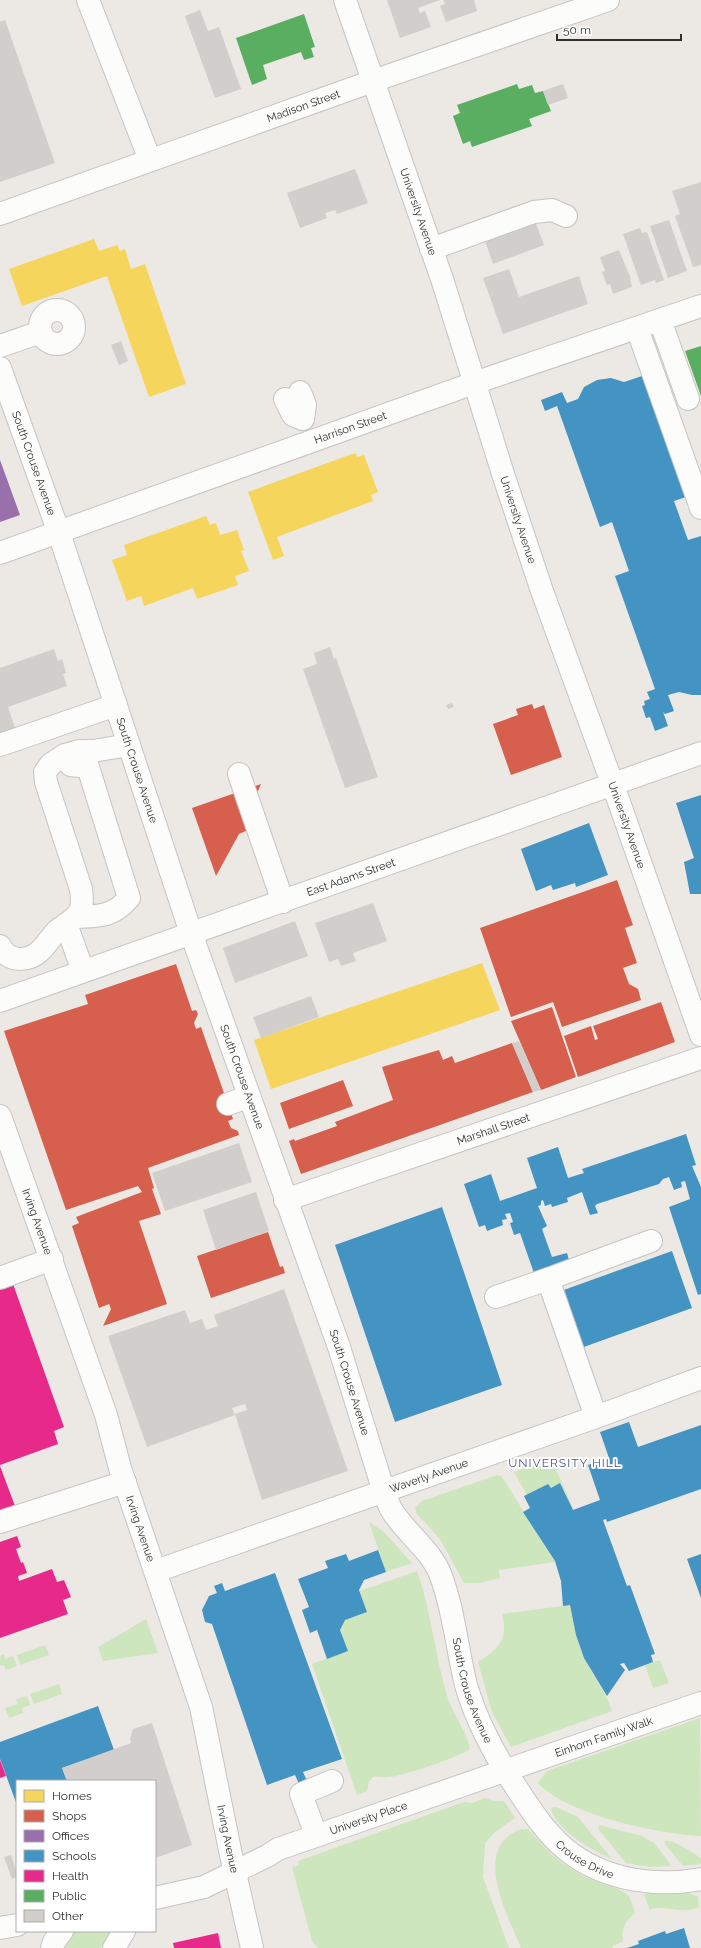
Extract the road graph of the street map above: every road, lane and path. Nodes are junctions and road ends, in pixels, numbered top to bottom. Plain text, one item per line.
1 (88, 0) edge
2 (345, 0) edge
3 (608, 0) edge
4 (373, 81) junction
5 (150, 160) junction
6 (0, 214) edge
7 (566, 216) dead end
8 (431, 249) junction
9 (701, 306) edge
10 (660, 320) junction
11 (637, 328) junction
12 (41, 332) dead end
13 (0, 346) edge
14 (0, 368) edge
15 (474, 383) junction
16 (688, 399) dead end
17 (701, 508) edge
18 (59, 533) junction
19 (0, 553) edge
20 (116, 705) junction
21 (0, 745) edge
22 (129, 745) junction
23 (701, 753) edge
24 (65, 755) junction
25 (240, 774) dead end
26 (613, 785) junction
27 (283, 902) junction
28 (71, 920) junction
29 (191, 933) junction
30 (0, 946) edge
31 (83, 971) junction
32 (0, 1001) edge
33 (701, 1036) edge
34 (701, 1058) edge
35 (0, 1116) edge
36 (9, 1169) edge
37 (285, 1200) junction
38 (651, 1241) dead end
39 (52, 1259) junction
40 (0, 1278) edge
41 (548, 1279) junction
42 (496, 1297) dead end
43 (701, 1378) edge
44 (596, 1417) junction
45 (125, 1482) junction
46 (384, 1492) junction
47 (0, 1522) edge
48 (156, 1571) junction
49 (701, 1703) edge
50 (506, 1771) junction
51 (332, 1781) dead end
52 (316, 1835) junction
53 (235, 1872) junction
54 (701, 1879) edge
55 (156, 1898) edge
56 (16, 1925) edge
57 (0, 1928) edge
58 (61, 1932) edge
59 (123, 1932) edge
60 (52, 1948) edge
61 (114, 1948) edge
62 (252, 1948) edge

1 - 5 street
2 - 4 street, University Avenue
3 - 4 street, Madison Street
4 - 5 street, Madison Street
4 - 8 street, University Avenue
5 - 6 street, Madison Street
7 - 8 street
8 - 15 street, University Avenue
9 - 10 street, Harrison Street
10 - 11 street, Harrison Street
10 - 16 street
11 - 15 street, Harrison Street
11 - 17 street
12 - 13 street
14 - 18 street, South Crouse Avenue
15 - 18 street, Harrison Street
15 - 26 street, University Avenue
18 - 19 street, Harrison Street
18 - 20 street, South Crouse Avenue
20 - 21 street
20 - 22 street, South Crouse Avenue
22 - 24 street
22 - 29 street, South Crouse Avenue
23 - 26 street, East Adams Street
24 - 28 street
24 - 28 street
25 - 27 street
26 - 27 street, East Adams Street
26 - 33 street, University Avenue
27 - 29 street, East Adams Street
28 - 30 street
28 - 31 street
29 - 31 street, East Adams Street
29 - 37 street, South Crouse Avenue
31 - 32 street, East Adams Street
34 - 37 street, Marshall Street
35 - 36 street, Irving Avenue
36 - 39 street, Irving Avenue
37 - 46 street, South Crouse Avenue
38 - 41 street
39 - 40 street
39 - 45 street, Irving Avenue
41 - 42 street
41 - 44 street
43 - 44 street, Waverly Avenue
44 - 46 street, Waverly Avenue
45 - 47 street
45 - 48 street, Irving Avenue
46 - 48 street, Waverly Avenue
46 - 50 street, South Crouse Avenue
48 - 53 street, Irving Avenue
49 - 50 street, Einhorn Family Walk
50 - 52 street, University Place
50 - 54 street, Crouse Drive
51 - 52 street
52 - 53 street, University Place
53 - 55 street, University Place
53 - 62 street, Irving Avenue
56 - 57 street
58 - 60 street
59 - 61 street

